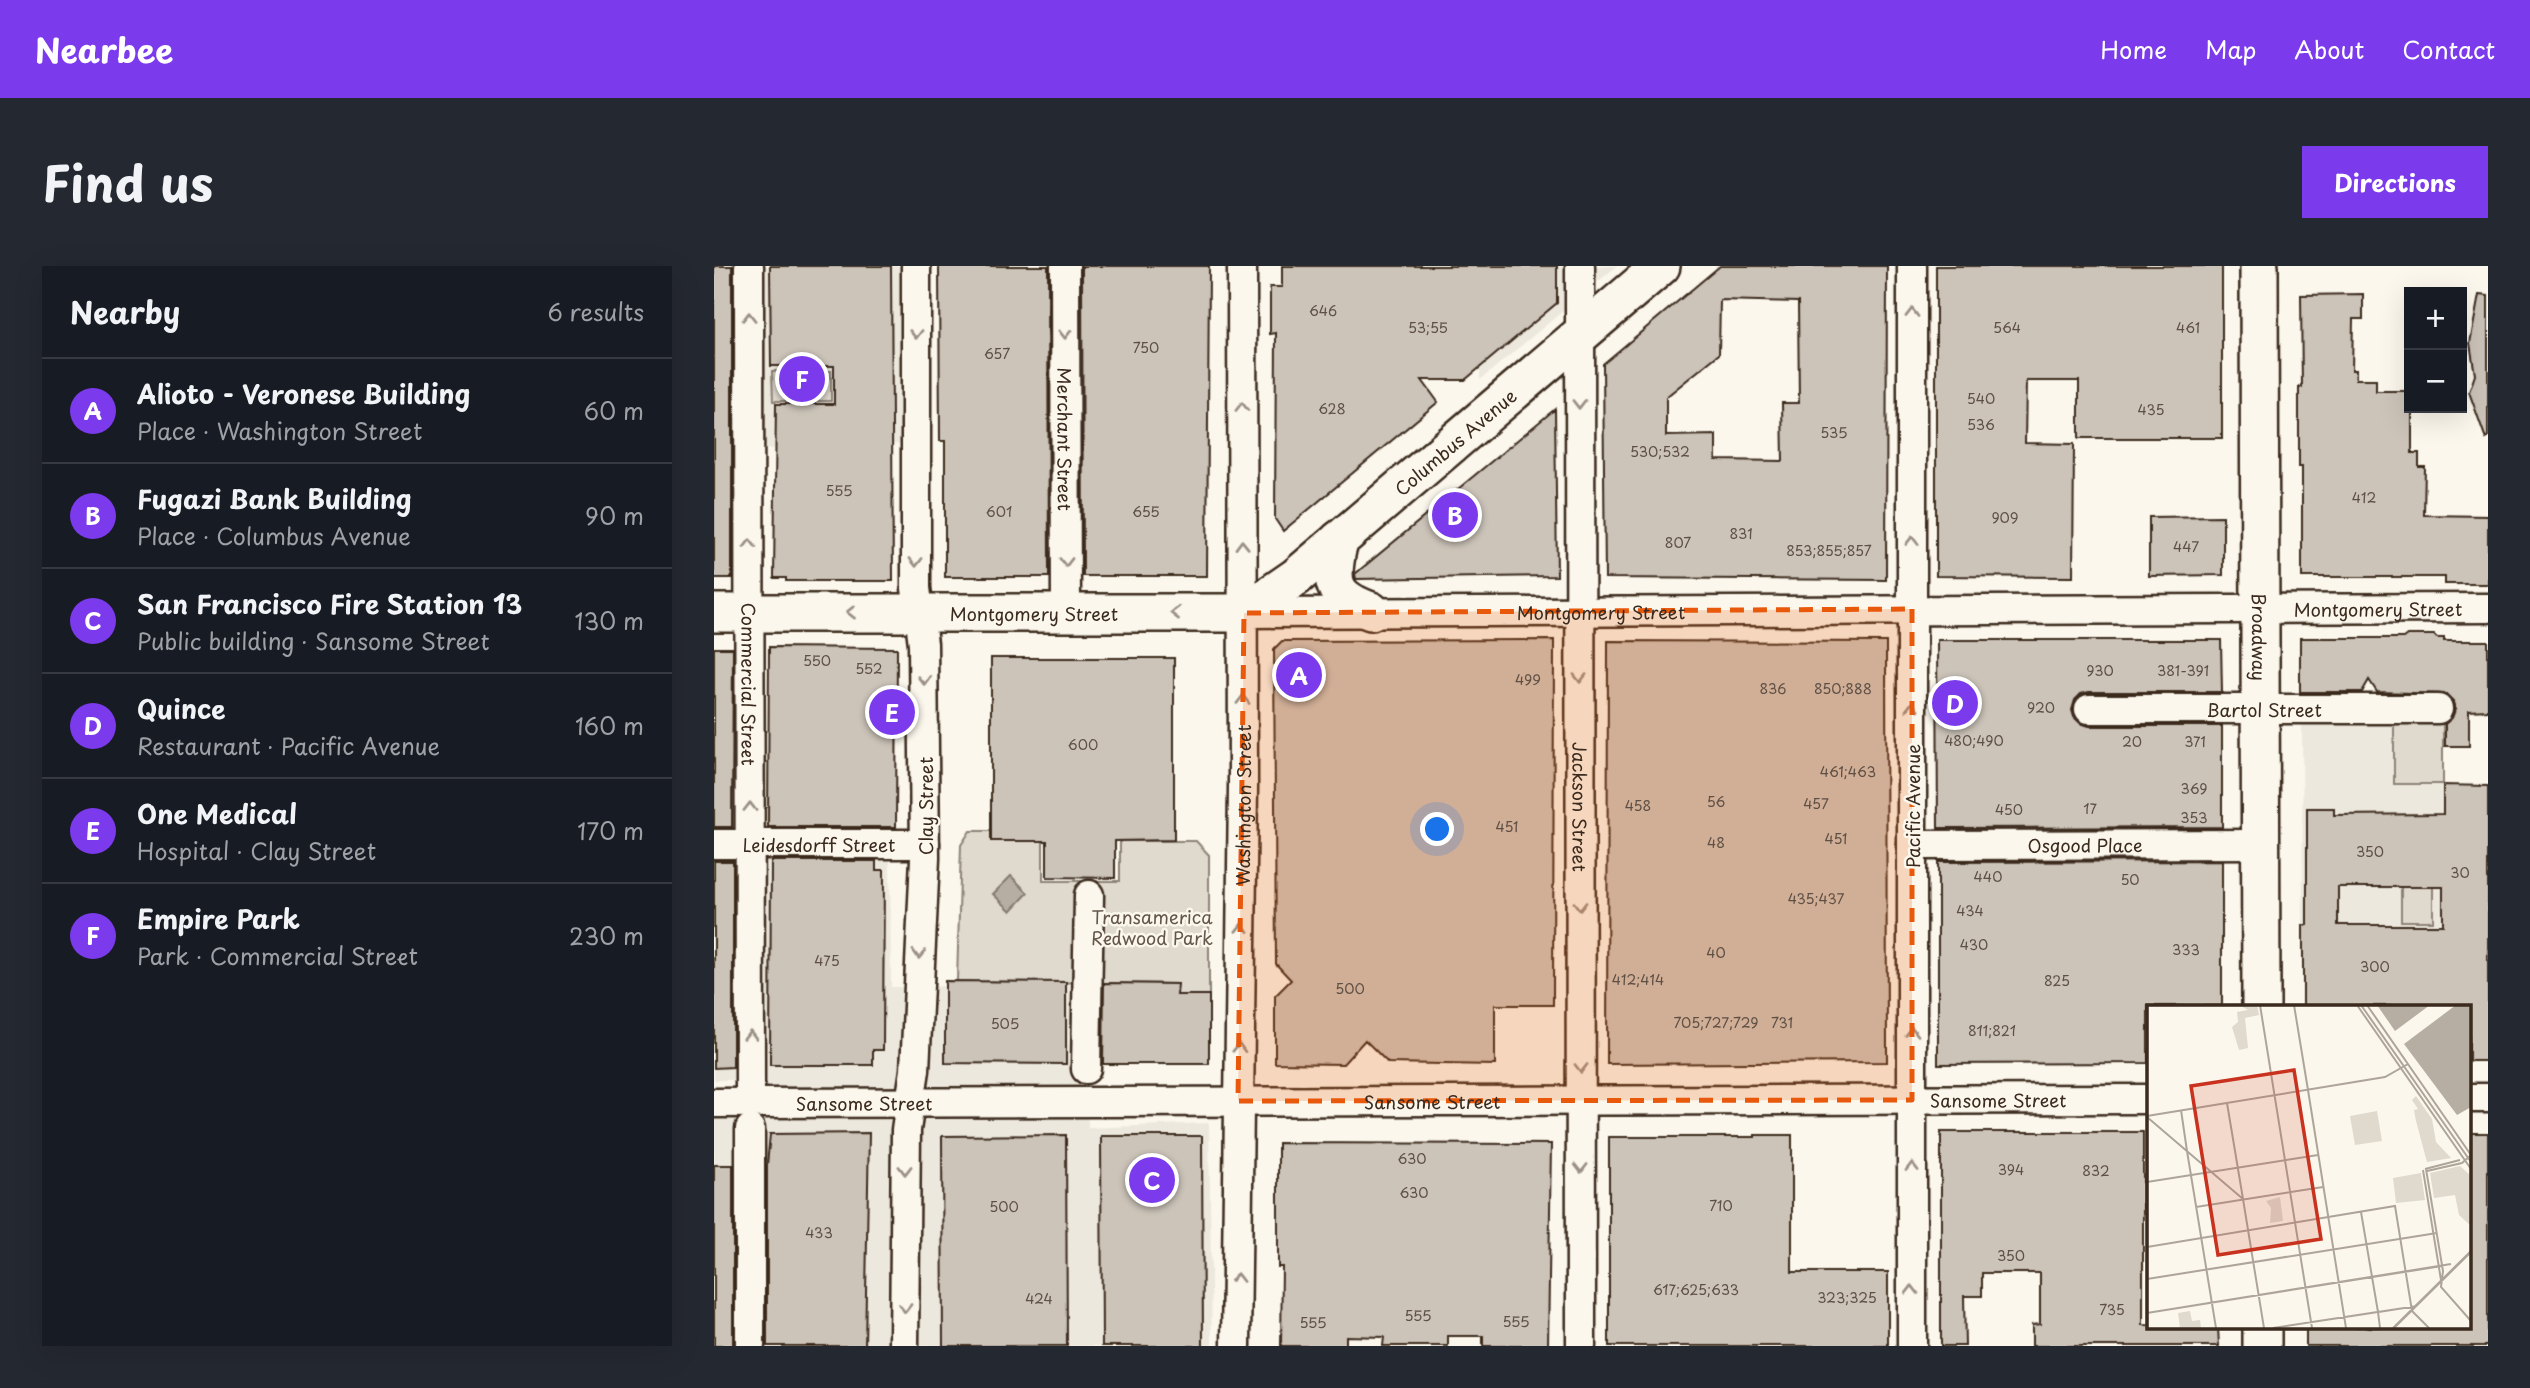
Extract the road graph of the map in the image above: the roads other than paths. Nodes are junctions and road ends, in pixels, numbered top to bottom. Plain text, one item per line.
1 (749, 266) edge
2 (916, 266) edge
3 (1065, 266) edge
4 (1242, 266) edge
5 (1580, 266) edge
6 (1661, 266) edge
7 (1912, 266) edge
8 (2259, 266) edge
9 (1579, 336) junction
10 (1339, 540) junction
11 (2488, 608) edge
12 (1912, 609) junction
13 (2260, 609) junction
14 (1580, 610) junction
15 (1371, 611) junction
16 (750, 612) junction
17 (920, 612) junction
18 (1066, 612) junction
19 (714, 613) edge
20 (1244, 613) junction
21 (2089, 709) dead end
22 (2438, 709) dead end
23 (2260, 710) junction
24 (714, 844) edge
25 (750, 844) junction
26 (925, 844) junction
27 (2260, 844) junction
28 (1912, 845) junction
29 (1089, 895) dead end
30 (2261, 1005) edge
31 (1086, 1069) dead end
32 (2470, 1098) edge
33 (2488, 1098) edge
34 (2147, 1099) edge
35 (1580, 1100) junction
36 (1912, 1100) junction
37 (1238, 1101) junction
38 (910, 1102) junction
39 (714, 1103) edge
40 (750, 1116) junction
41 (2262, 1328) edge
42 (750, 1346) edge
43 (904, 1346) edge
44 (1236, 1346) edge
45 (1581, 1346) edge
46 (1912, 1346) edge
47 (2262, 1346) edge

16 -> 1 street, Commercial Street
2 -> 17 street, Clay Street
3 -> 18 street, Merchant Street
20 -> 4 street, Washington Street
5 - 9 street, Jackson Street
6 - 9 main road, Columbus Avenue
12 -> 7 street, Pacific Avenue
8 - 13 main road, Broadway
9 - 10 main road, Columbus Avenue
9 -> 14 street, Jackson Street
10 - 15 main road
10 - 20 main road, Columbus Avenue
11 - 13 street, Montgomery Street
12 - 13 street, Montgomery Street
12 - 14 street, Montgomery Street
28 -> 12 street, Pacific Avenue
13 - 23 main road, Broadway
14 - 15 street, Montgomery Street
14 -> 35 street, Jackson Street
15 - 20 street, Montgomery Street
17 -> 16 main road, Montgomery Street
16 - 19 main road, Montgomery Street
25 -> 16 street, Commercial Street
17 - 18 main road, Montgomery Street
17 -> 26 street, Clay Street
20 -> 18 main road, Montgomery Street
37 -> 20 street, Washington Street
21 - 23 street, Bartol Street
22 - 23 street, Bartol Street
23 - 27 main road, Broadway
24 - 25 street, Leidesdorff Street
25 - 26 street, Leidesdorff Street
40 -> 25 street, Commercial Street
26 -> 38 street, Clay Street
27 - 28 street, Osgood Place
27 - 30 main road, Broadway
36 -> 28 street, Pacific Avenue
29 - 31 street
32 - 33 street
34 - 36 street, Sansome Street
35 - 36 street, Sansome Street
35 - 37 street, Sansome Street
35 -> 45 street, Jackson Street
46 -> 36 street, Pacific Avenue
37 - 38 street, Sansome Street
44 -> 37 street, Washington Street
38 - 40 street, Sansome Street
38 -> 43 street, Clay Street
39 - 40 street, Sansome Street
40 - 42 street, Commercial Street
41 - 47 main road

